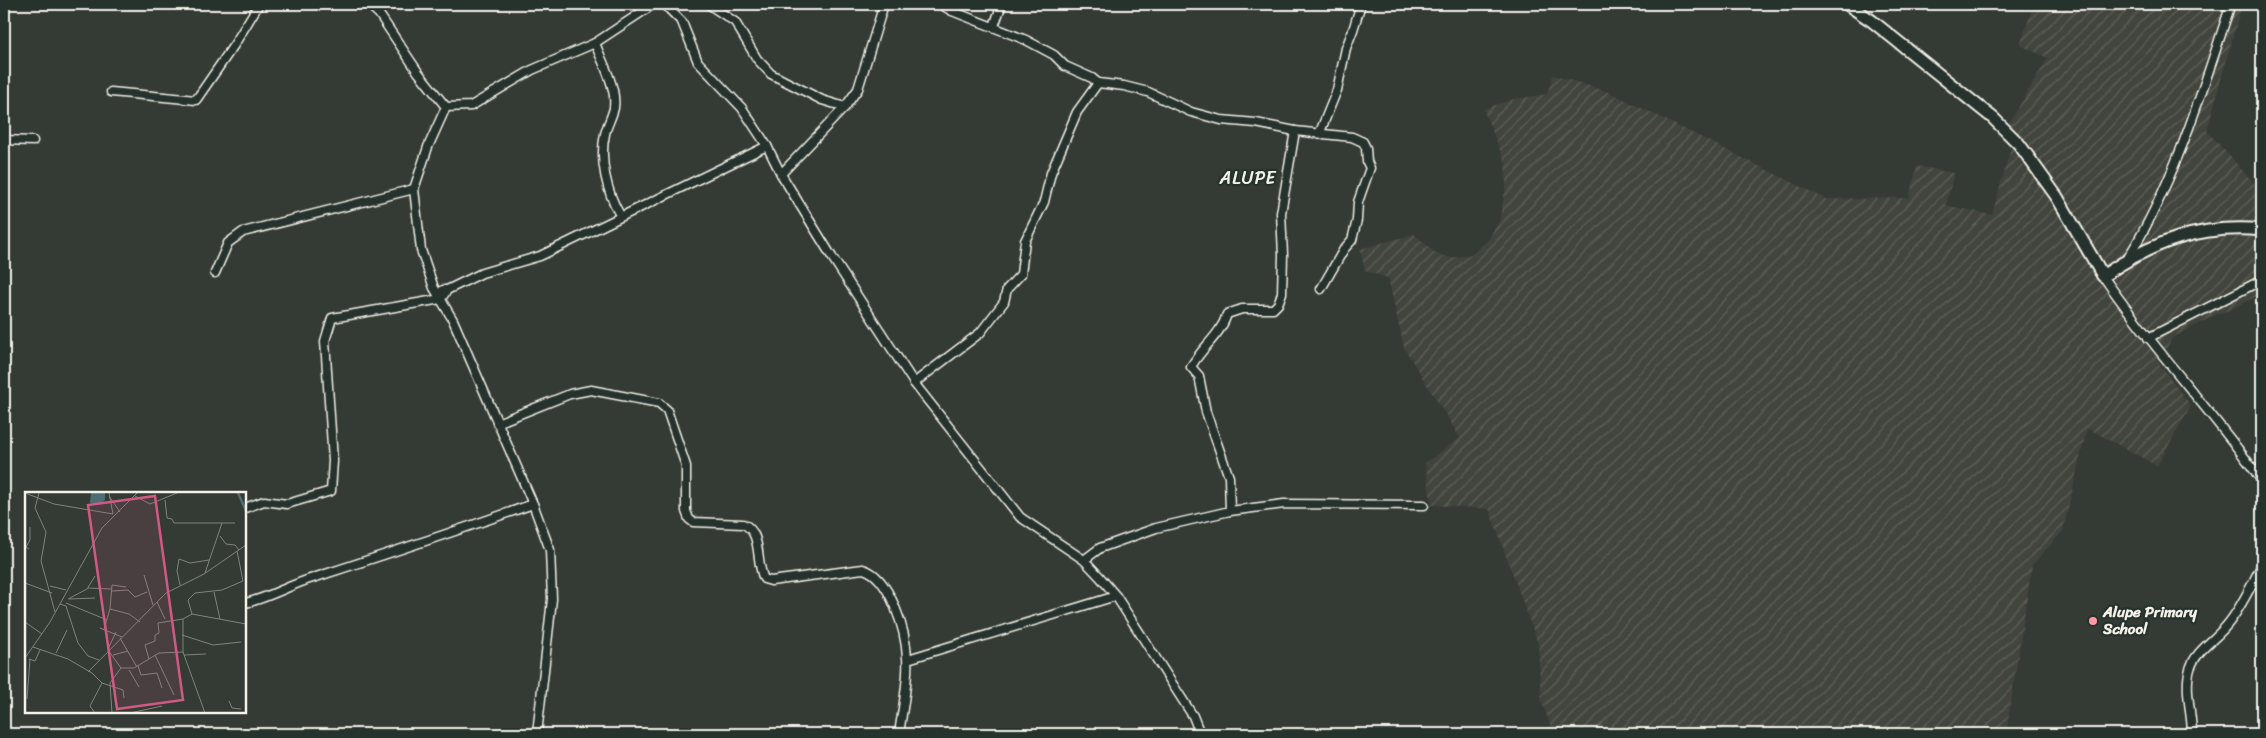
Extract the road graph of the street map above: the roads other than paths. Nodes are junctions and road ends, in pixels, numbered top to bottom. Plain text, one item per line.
1 (259, 4) edge
2 (368, 4) edge
3 (654, 4) edge
4 (664, 4) edge
5 (708, 4) edge
6 (884, 4) edge
7 (940, 4) edge
8 (1002, 4) edge
9 (1360, 4) edge
10 (1846, 4) edge
11 (2231, 4) edge
12 (994, 26) junction
13 (594, 42) junction
14 (1098, 83) junction
15 (111, 92) dead end
16 (446, 107) junction
17 (845, 107) junction
18 (1295, 131) junction
19 (1320, 132) junction
20 (4, 140) edge
21 (33, 141) dead end
22 (767, 146) junction
23 (781, 174) junction
24 (414, 190) junction
25 (620, 216) junction
26 (2262, 230) edge
27 (2128, 258) junction
28 (215, 273) dead end
29 (2103, 276) junction
30 (2262, 280) edge
31 (434, 288) junction
32 (447, 290) junction
33 (1321, 290) dead end
34 (441, 299) junction
35 (2148, 338) junction
36 (914, 383) junction
37 (497, 423) junction
38 (2262, 482) edge
39 (534, 504) junction
40 (1424, 505) dead end
41 (246, 508) edge
42 (1230, 511) junction
43 (1084, 560) junction
44 (2262, 565) edge
45 (1116, 596) junction
46 (246, 603) edge
47 (908, 659) junction
48 (537, 734) edge
49 (899, 734) edge
50 (1200, 734) edge
51 (2192, 734) edge

1 - 15 street
2 - 16 street
3 - 13 street
4 - 22 street
5 - 17 street
6 - 17 street
7 - 12 street
8 - 12 street
9 - 19 street
10 - 29 street
11 - 27 street
12 - 14 street
13 - 16 street
13 - 25 street
14 - 18 street
14 - 36 street
16 - 24 street
17 - 23 street
18 - 19 street
18 - 42 street
19 - 33 street
20 - 21 street
22 - 23 street
22 - 25 street
23 - 36 street
24 - 28 street
24 - 31 street
25 - 32 street
26 - 27 street
27 - 29 street
29 - 35 street
30 - 35 street
31 - 32 street
31 - 34 street
32 - 34 street
34 - 37 street
34 - 41 street
35 - 38 street
36 - 43 street
37 - 39 street
37 - 47 street
39 - 46 street
39 - 48 street
40 - 42 street
42 - 43 street
43 - 45 street
44 - 51 street
45 - 47 street
45 - 50 street
47 - 49 street

